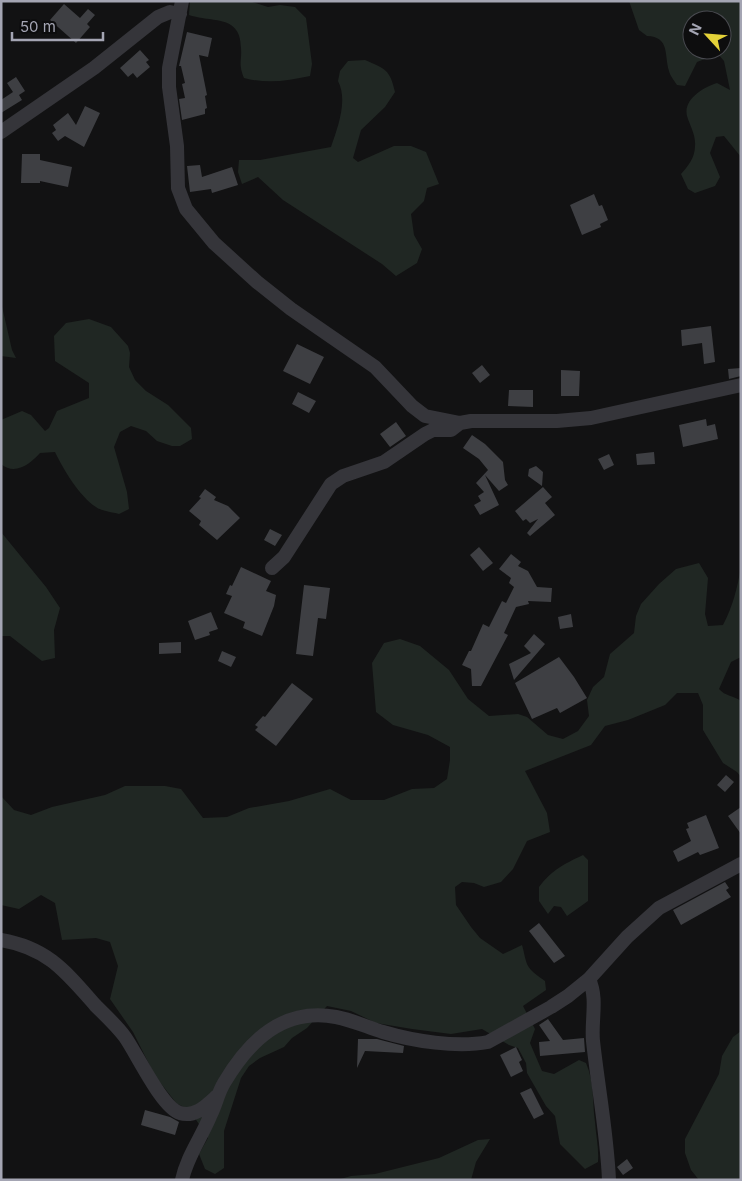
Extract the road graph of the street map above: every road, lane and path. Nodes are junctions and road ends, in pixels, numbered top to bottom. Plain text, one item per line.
1 (181, 7) edge
2 (1, 132) edge
3 (741, 385) edge
4 (460, 423) junction
5 (272, 568) dead end
6 (741, 864) edge
7 (1, 940) edge
8 (589, 980) junction
9 (218, 1095) junction
10 (182, 1180) edge
11 (609, 1180) edge

1 - 2 street
1 - 4 street
3 - 4 street
4 - 5 street
6 - 8 street
7 - 9 street
8 - 9 street
8 - 11 street
9 - 10 street

